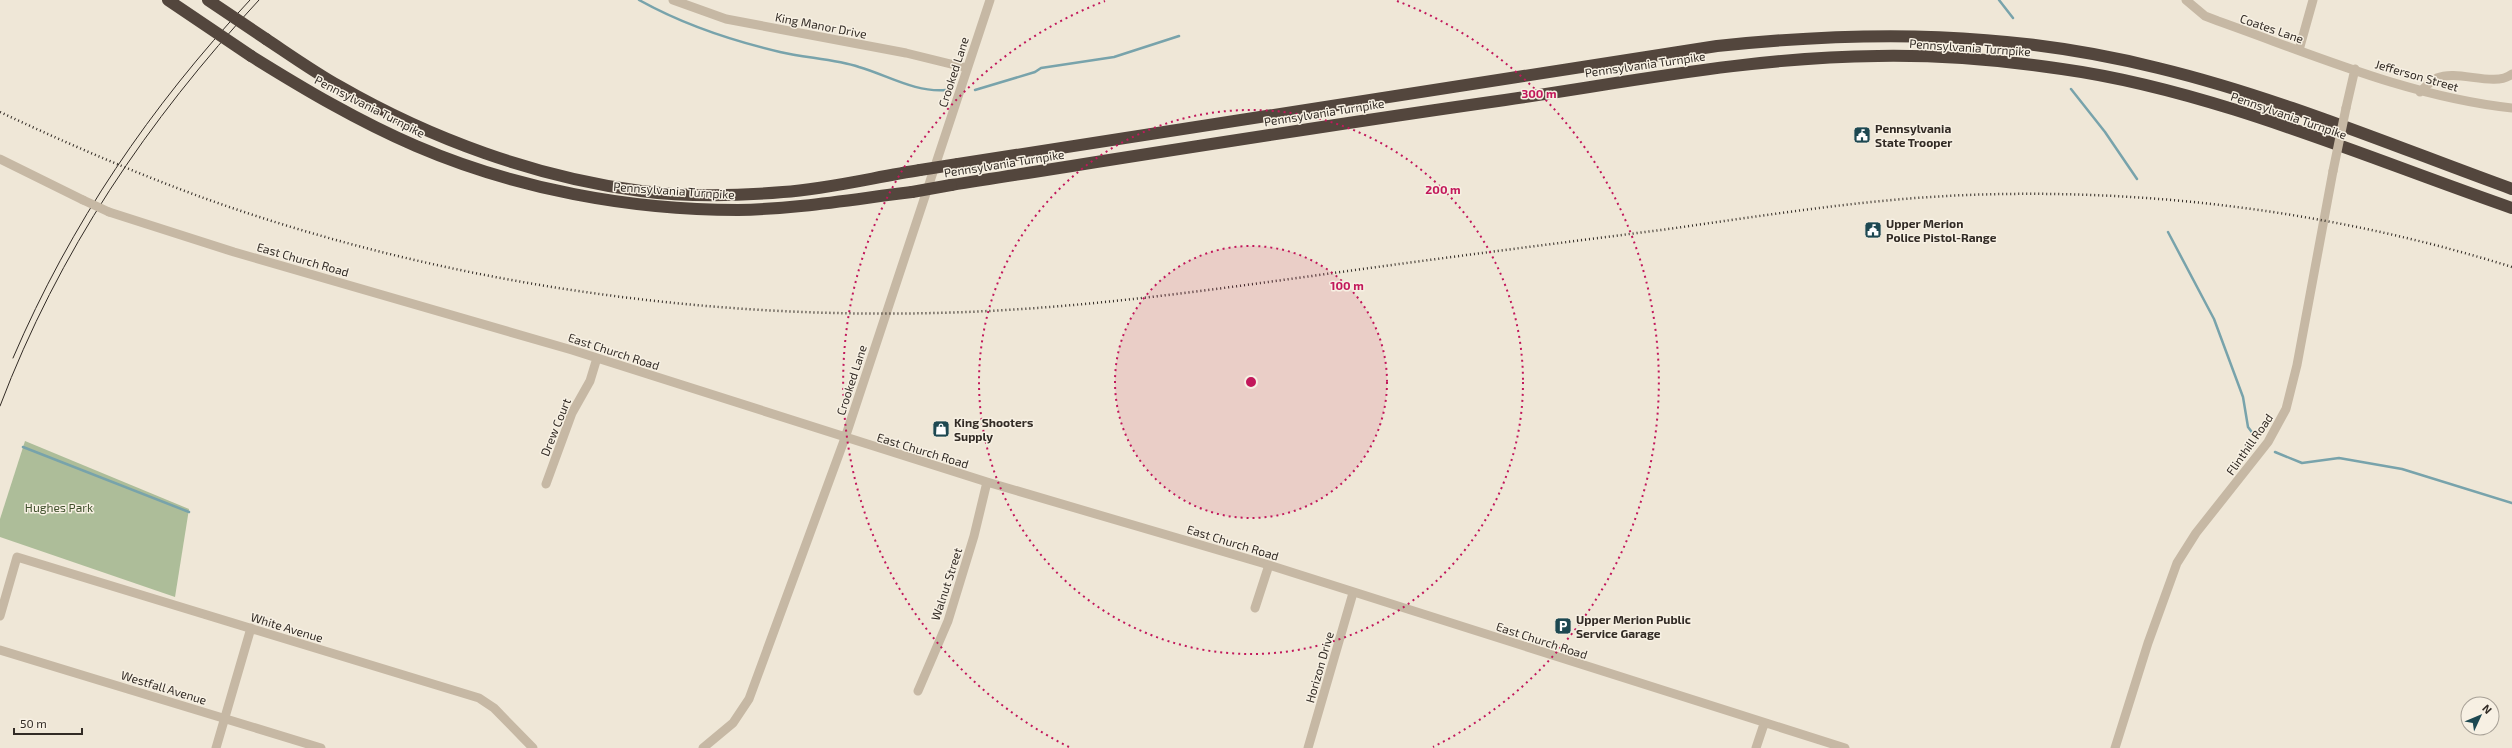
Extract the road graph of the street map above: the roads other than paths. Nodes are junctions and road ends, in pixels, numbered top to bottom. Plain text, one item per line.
1 (168, 0) edge
2 (208, 0) edge
3 (673, 0) edge
4 (990, 0) edge
5 (2186, 0) edge
6 (2313, 0) edge
7 (2299, 50) junction
8 (967, 68) junction
9 (2355, 69) junction
10 (2512, 74) edge
11 (2420, 92) junction
12 (2512, 108) edge
13 (0, 159) edge
14 (2512, 189) edge
15 (2512, 208) edge
16 (597, 358) junction
17 (845, 438) junction
18 (987, 482) junction
19 (546, 484) dead end
20 (1269, 565) junction
21 (1353, 593) junction
22 (1255, 608) dead end
23 (0, 616) edge
24 (251, 628) junction
25 (0, 650) edge
26 (918, 691) dead end
27 (225, 718) junction
28 (1764, 724) junction
29 (216, 748) edge
30 (321, 748) edge
31 (533, 748) edge
32 (703, 748) edge
33 (1308, 748) edge
34 (1756, 748) edge
35 (1844, 748) edge
36 (2115, 748) edge

1 - 15 highway, Pennsylvania Turnpike, bridge
2 - 14 highway, Pennsylvania Turnpike, bridge
3 - 8 street, King Manor Drive
4 - 8 street, Crooked Lane
5 - 7 street, Coates Lane
6 - 7 street
7 - 9 street, Coates Lane
8 - 17 street, Crooked Lane
9 - 11 street, Jefferson Street
9 - 36 street, Flinthill Road, bridge
10 - 11 street
11 - 12 street, Jefferson Street
13 - 16 street, East Church Road, bridge
16 - 17 street, East Church Road
16 - 19 street, Drew Court
17 - 18 street, East Church Road
17 - 32 street, Crooked Lane
18 - 20 street, East Church Road
18 - 26 street, Walnut Street
20 - 21 street, East Church Road
20 - 22 street
21 - 28 street, East Church Road
21 - 33 street, Horizon Drive
23 - 24 street, White Avenue
24 - 27 street
24 - 31 street, White Avenue
25 - 27 street, Westfall Avenue
27 - 29 street
27 - 30 street, Westfall Avenue
28 - 34 street
28 - 35 street, East Church Road

